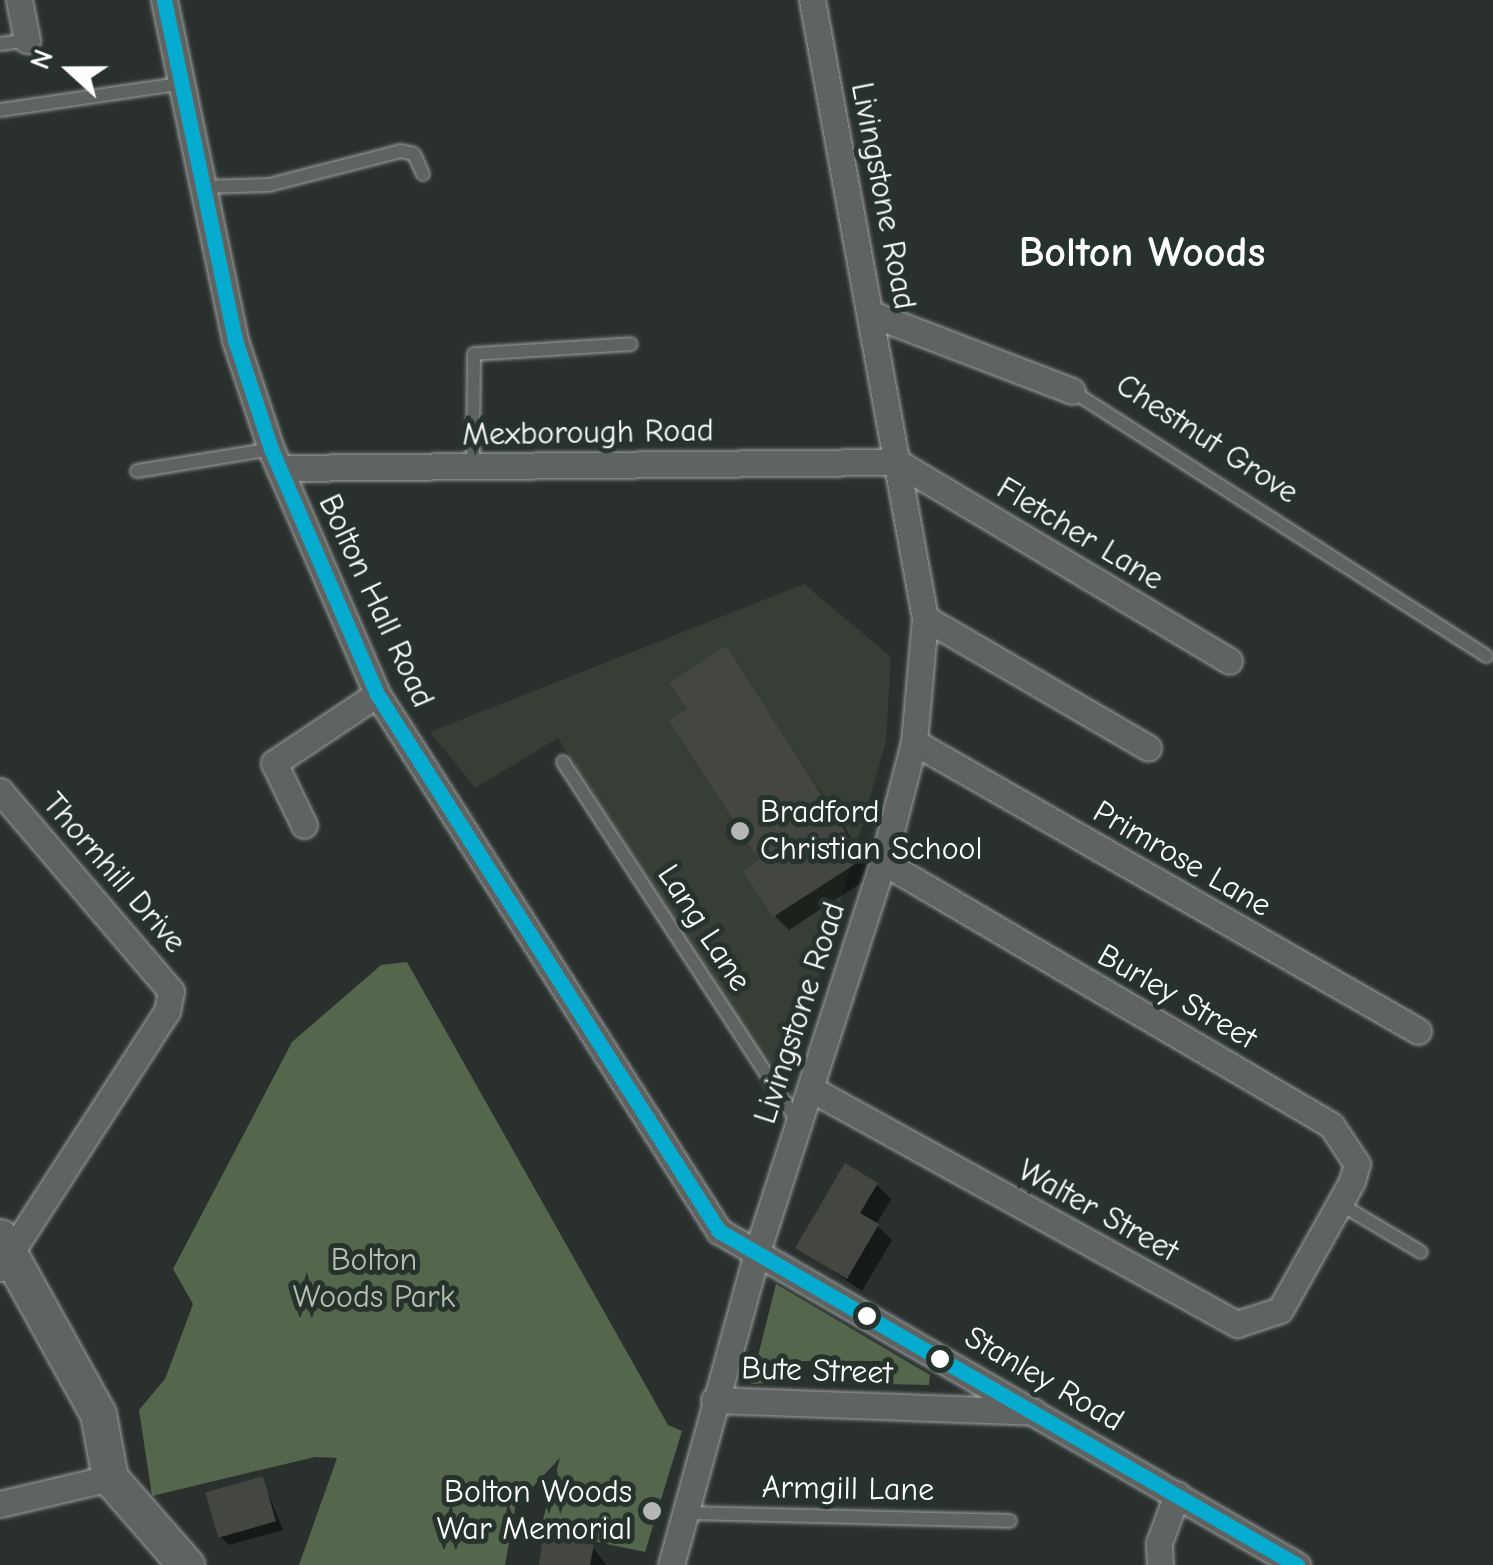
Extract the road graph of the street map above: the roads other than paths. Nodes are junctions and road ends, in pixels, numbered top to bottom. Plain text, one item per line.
1 (20, 0) edge
2 (164, 0) edge
3 (812, 0) edge
4 (27, 40) joint
5 (0, 44) edge
6 (180, 84) junction
7 (0, 110) edge
8 (423, 174) dead end
9 (202, 187) junction
10 (874, 315) junction
11 (631, 344) dead end
12 (1072, 391) joint
13 (275, 458) junction
14 (897, 462) junction
15 (473, 466) junction
16 (137, 472) dead end
17 (925, 618) junction
18 (1486, 656) dead end
19 (1229, 661) dead end
20 (377, 694) junction
21 (914, 742) junction
22 (1148, 748) dead end
23 (563, 762) dead end
24 (0, 791) edge
25 (304, 825) dead end
26 (883, 862) junction
27 (1418, 1031) dead end
28 (811, 1089) junction
29 (799, 1124) junction
30 (1340, 1204) junction
31 (1324, 1233) joint
32 (758, 1252) junction
33 (1420, 1252) dead end
34 (4, 1254) edge
35 (714, 1400) junction
36 (1038, 1412) junction
37 (110, 1478) junction
38 (1177, 1494) junction
39 (0, 1504) edge
40 (685, 1512) junction
41 (1010, 1521) dead end
42 (186, 1565) edge
43 (671, 1565) edge
44 (1160, 1565) edge
45 (1297, 1565) edge

1 - 4 street
2 - 6 street, Bolton Hall Road
3 - 10 street, Livingstone Road
4 - 5 lane
6 - 7 lane
6 - 9 street, Bolton Hall Road
8 - 9 lane
9 - 13 street, Bolton Hall Road
10 - 12 street, Chestnut Grove
10 - 14 street, Livingstone Road
11 - 15 lane
12 - 18 lane, Chestnut Grove
13 - 15 street, Mexborough Road
13 - 16 lane
13 - 20 street, Bolton Hall Road
14 - 15 street, Mexborough Road
14 - 17 street, Livingstone Road
14 - 19 street, Fletcher Lane
17 - 21 street, Livingstone Road
17 - 22 street
20 - 25 street
20 - 32 street, Bolton Hall Road
21 - 26 street, Livingstone Road
21 - 27 street, Primrose Lane
23 - 29 lane, Lang Lane
24 - 34 street, Thornhill Drive
26 - 28 street, Livingstone Road
26 - 30 street, Burley Street
28 - 29 street, Livingstone Road
28 - 31 street, Walter Street
29 - 32 street, Livingstone Road
30 - 31 street, Burley Street
30 - 33 lane
32 - 35 street, Livingstone Road
32 - 36 street, Stanley Road
34 - 37 street
35 - 36 street, Bute Street
35 - 40 street, Livingstone Road
36 - 38 street, Stanley Road
37 - 39 street
37 - 42 street
38 - 44 street
38 - 45 street, Stanley Road
40 - 41 lane, Armgill Lane
40 - 43 street, Livingstone Road

